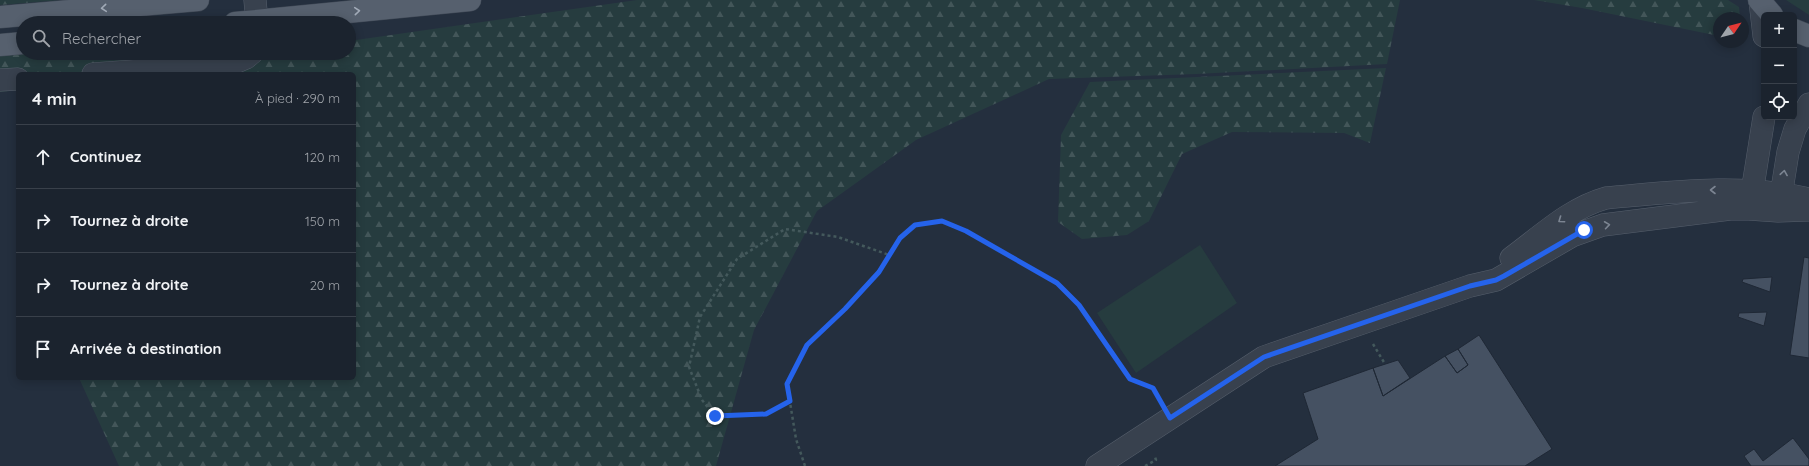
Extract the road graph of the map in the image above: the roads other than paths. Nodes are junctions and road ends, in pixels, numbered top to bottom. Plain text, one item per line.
1 (198, 0) edge
2 (470, 0) edge
3 (256, 15) edge
4 (0, 17) edge
5 (1797, 31) edge
6 (1809, 36) edge
7 (16, 43) edge
8 (0, 45) edge
9 (243, 60) edge
10 (123, 72) edge
11 (16, 79) edge
12 (0, 80) edge
13 (1809, 104) edge
14 (1764, 120) edge
15 (1809, 199) edge
16 (1751, 200) junction
17 (1780, 203) junction
18 (1809, 210) edge
19 (1097, 466) edge

1 -> 4 main road
3 -> 2 main road
5 - 6 main road
7 - 8 main road
9 - 10 street
11 - 12 street
17 -> 13 street
14 - 16 street
15 - 17 street
16 - 17 street
16 - 19 street
17 - 18 street

